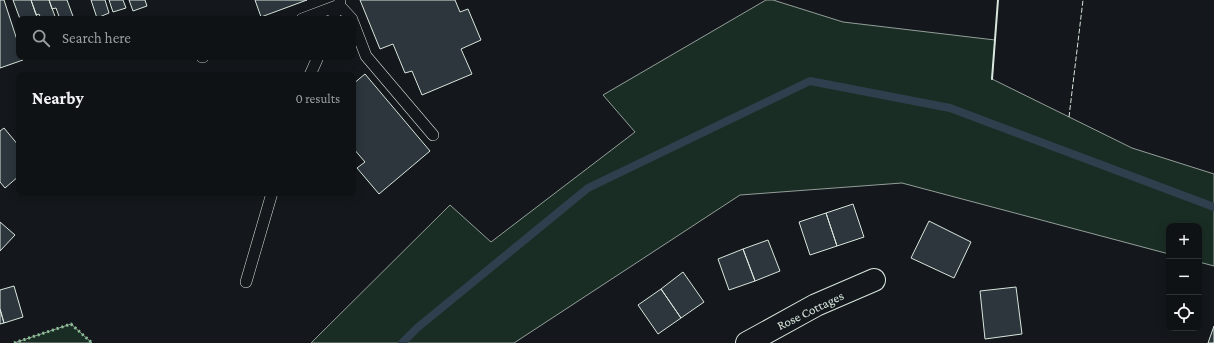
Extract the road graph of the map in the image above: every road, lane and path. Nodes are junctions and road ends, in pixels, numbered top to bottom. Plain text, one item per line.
1 (340, 2) edge
2 (309, 16) edge
3 (334, 16) edge
4 (350, 16) edge
5 (356, 30) edge
6 (317, 60) edge
7 (311, 72) edge
8 (433, 135) dead end
9 (271, 196) edge
10 (874, 280) dead end
11 (246, 282) dead end
12 (747, 343) edge

1 - 2 lane
1 - 3 lane
1 - 4 lane
5 - 8 lane
6 - 7 lane
9 - 11 lane
10 - 12 street, Rose Cottages

